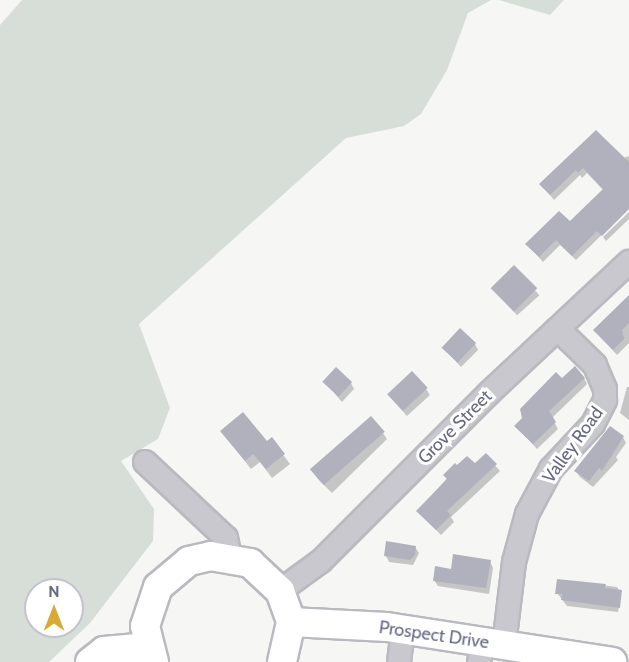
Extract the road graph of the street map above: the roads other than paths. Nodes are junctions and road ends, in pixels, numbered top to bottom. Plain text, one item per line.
1 (629, 262) edge
2 (558, 329) junction
3 (145, 462) dead end
4 (230, 557) junction
5 (280, 591) junction
6 (291, 622) junction
7 (403, 629) junction
8 (506, 652) edge
9 (151, 655) edge
10 (598, 661) edge
11 (90, 662) edge
12 (282, 662) edge
13 (399, 662) edge

1 - 2 street, Grove Street
2 - 5 street, Grove Street
2 - 8 street, Valley Road
3 - 4 street
4 - 5 main road
4 - 9 main road
5 - 6 main road
6 - 7 main road, Prospect Drive
6 - 12 main road
7 - 8 main road, Prospect Drive
7 - 13 street
8 - 10 main road, Prospect Drive
9 - 11 main road

